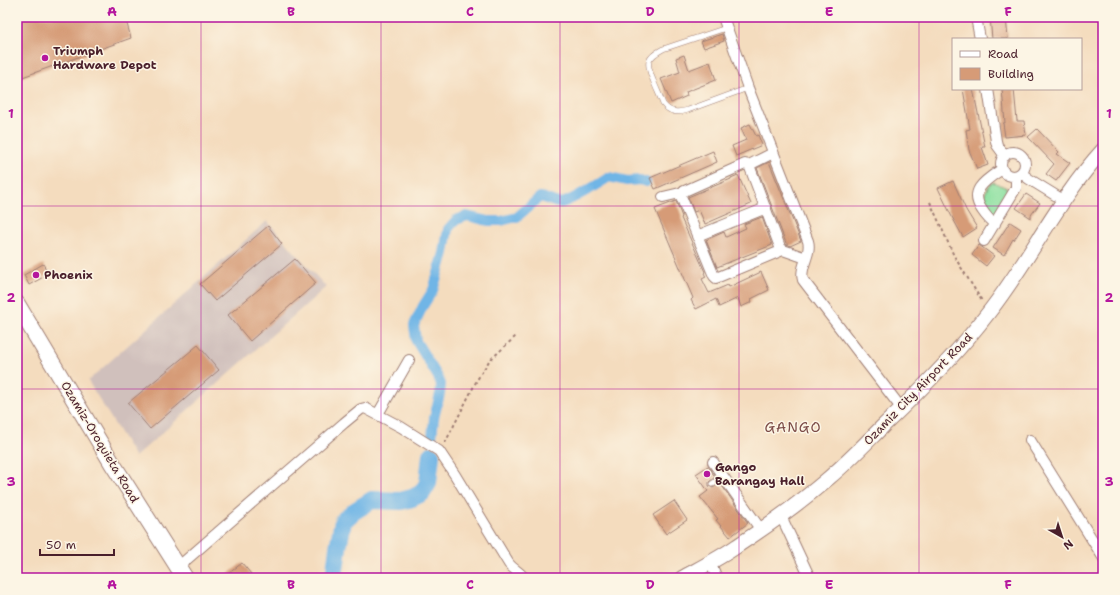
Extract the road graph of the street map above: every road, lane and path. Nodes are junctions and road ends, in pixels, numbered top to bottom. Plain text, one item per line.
1 (723, 17) edge
2 (976, 17) edge
3 (726, 28) junction
4 (980, 38) edge
5 (748, 88) junction
6 (988, 90) edge
7 (1103, 150) edge
8 (773, 153) junction
9 (1004, 156) junction
10 (749, 165) junction
11 (1002, 169) junction
12 (1019, 174) junction
13 (680, 193) junction
14 (663, 197) dead end
15 (1063, 200) junction
16 (930, 202) dead end
17 (766, 208) junction
18 (995, 224) junction
19 (697, 236) junction
20 (984, 241) dead end
21 (783, 250) junction
22 (806, 258) junction
23 (17, 304) edge
24 (990, 312) junction
25 (516, 336) dead end
26 (409, 360) dead end
27 (902, 409) junction
28 (378, 414) junction
29 (1030, 440) dead end
30 (440, 453) junction
31 (713, 462) dead end
32 (723, 476) junction
33 (712, 484) dead end
34 (781, 516) junction
35 (761, 530) junction
36 (1103, 557) edge
37 (710, 562) junction
38 (182, 572) edge
39 (524, 578) edge
40 (682, 578) edge
41 (717, 578) edge
42 (810, 578) edge

1 - 3 street
2 - 4 street
3 - 5 street
3 - 5 lane
5 - 8 street
6 - 9 street
7 - 15 main road, Ozamiz City Airport Road
8 - 10 street
8 - 22 street
9 - 11 street
9 - 12 street
10 - 13 street
10 - 17 street
11 - 12 street
11 - 18 street
12 - 15 street
12 - 18 street
13 - 14 street
13 - 19 street
15 - 24 main road, Ozamiz City Airport Road
16 - 24 path
17 - 19 street
17 - 21 street
18 - 20 street
19 - 21 street
21 - 22 street
22 - 27 street
23 - 38 main road, Ozamiz-Oroquieta Road
24 - 27 main road, Ozamiz City Airport Road
25 - 30 path
26 - 28 street
27 - 34 main road, Ozamiz City Airport Road
28 - 30 street
28 - 38 street
29 - 36 street
30 - 39 street
31 - 32 street
32 - 33 lane
32 - 35 street
34 - 35 main road, Ozamiz City Airport Road
34 - 42 street
35 - 37 main road, Ozamiz City Airport Road
37 - 40 main road, Ozamiz City Airport Road
37 - 41 street

